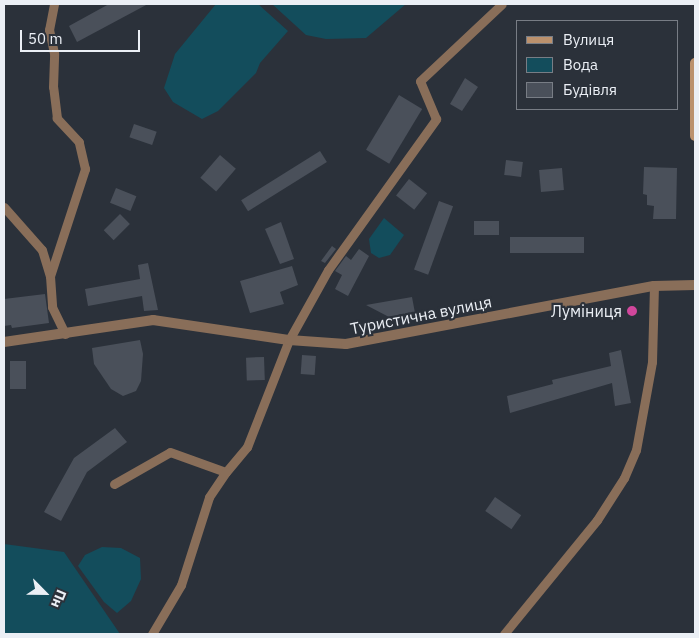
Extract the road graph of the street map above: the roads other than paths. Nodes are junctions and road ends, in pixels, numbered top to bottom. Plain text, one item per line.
1 (54, 4) edge
2 (502, 4) edge
3 (695, 63) edge
4 (695, 136) edge
5 (4, 206) edge
6 (50, 276) junction
7 (695, 285) edge
8 (654, 286) junction
9 (64, 334) junction
10 (288, 340) junction
11 (4, 342) edge
12 (226, 472) junction
13 (114, 484) dead end
14 (152, 634) edge
15 (504, 634) edge

1 - 6 lane
2 - 10 lane
3 - 4 street
5 - 6 lane
6 - 9 lane
7 - 8 street, Туристична вулиця
8 - 10 street, Туристична вулиця
8 - 15 lane
9 - 10 street, Туристична вулиця
9 - 11 street, Туристична вулиця
10 - 12 lane
12 - 13 lane
12 - 14 lane

